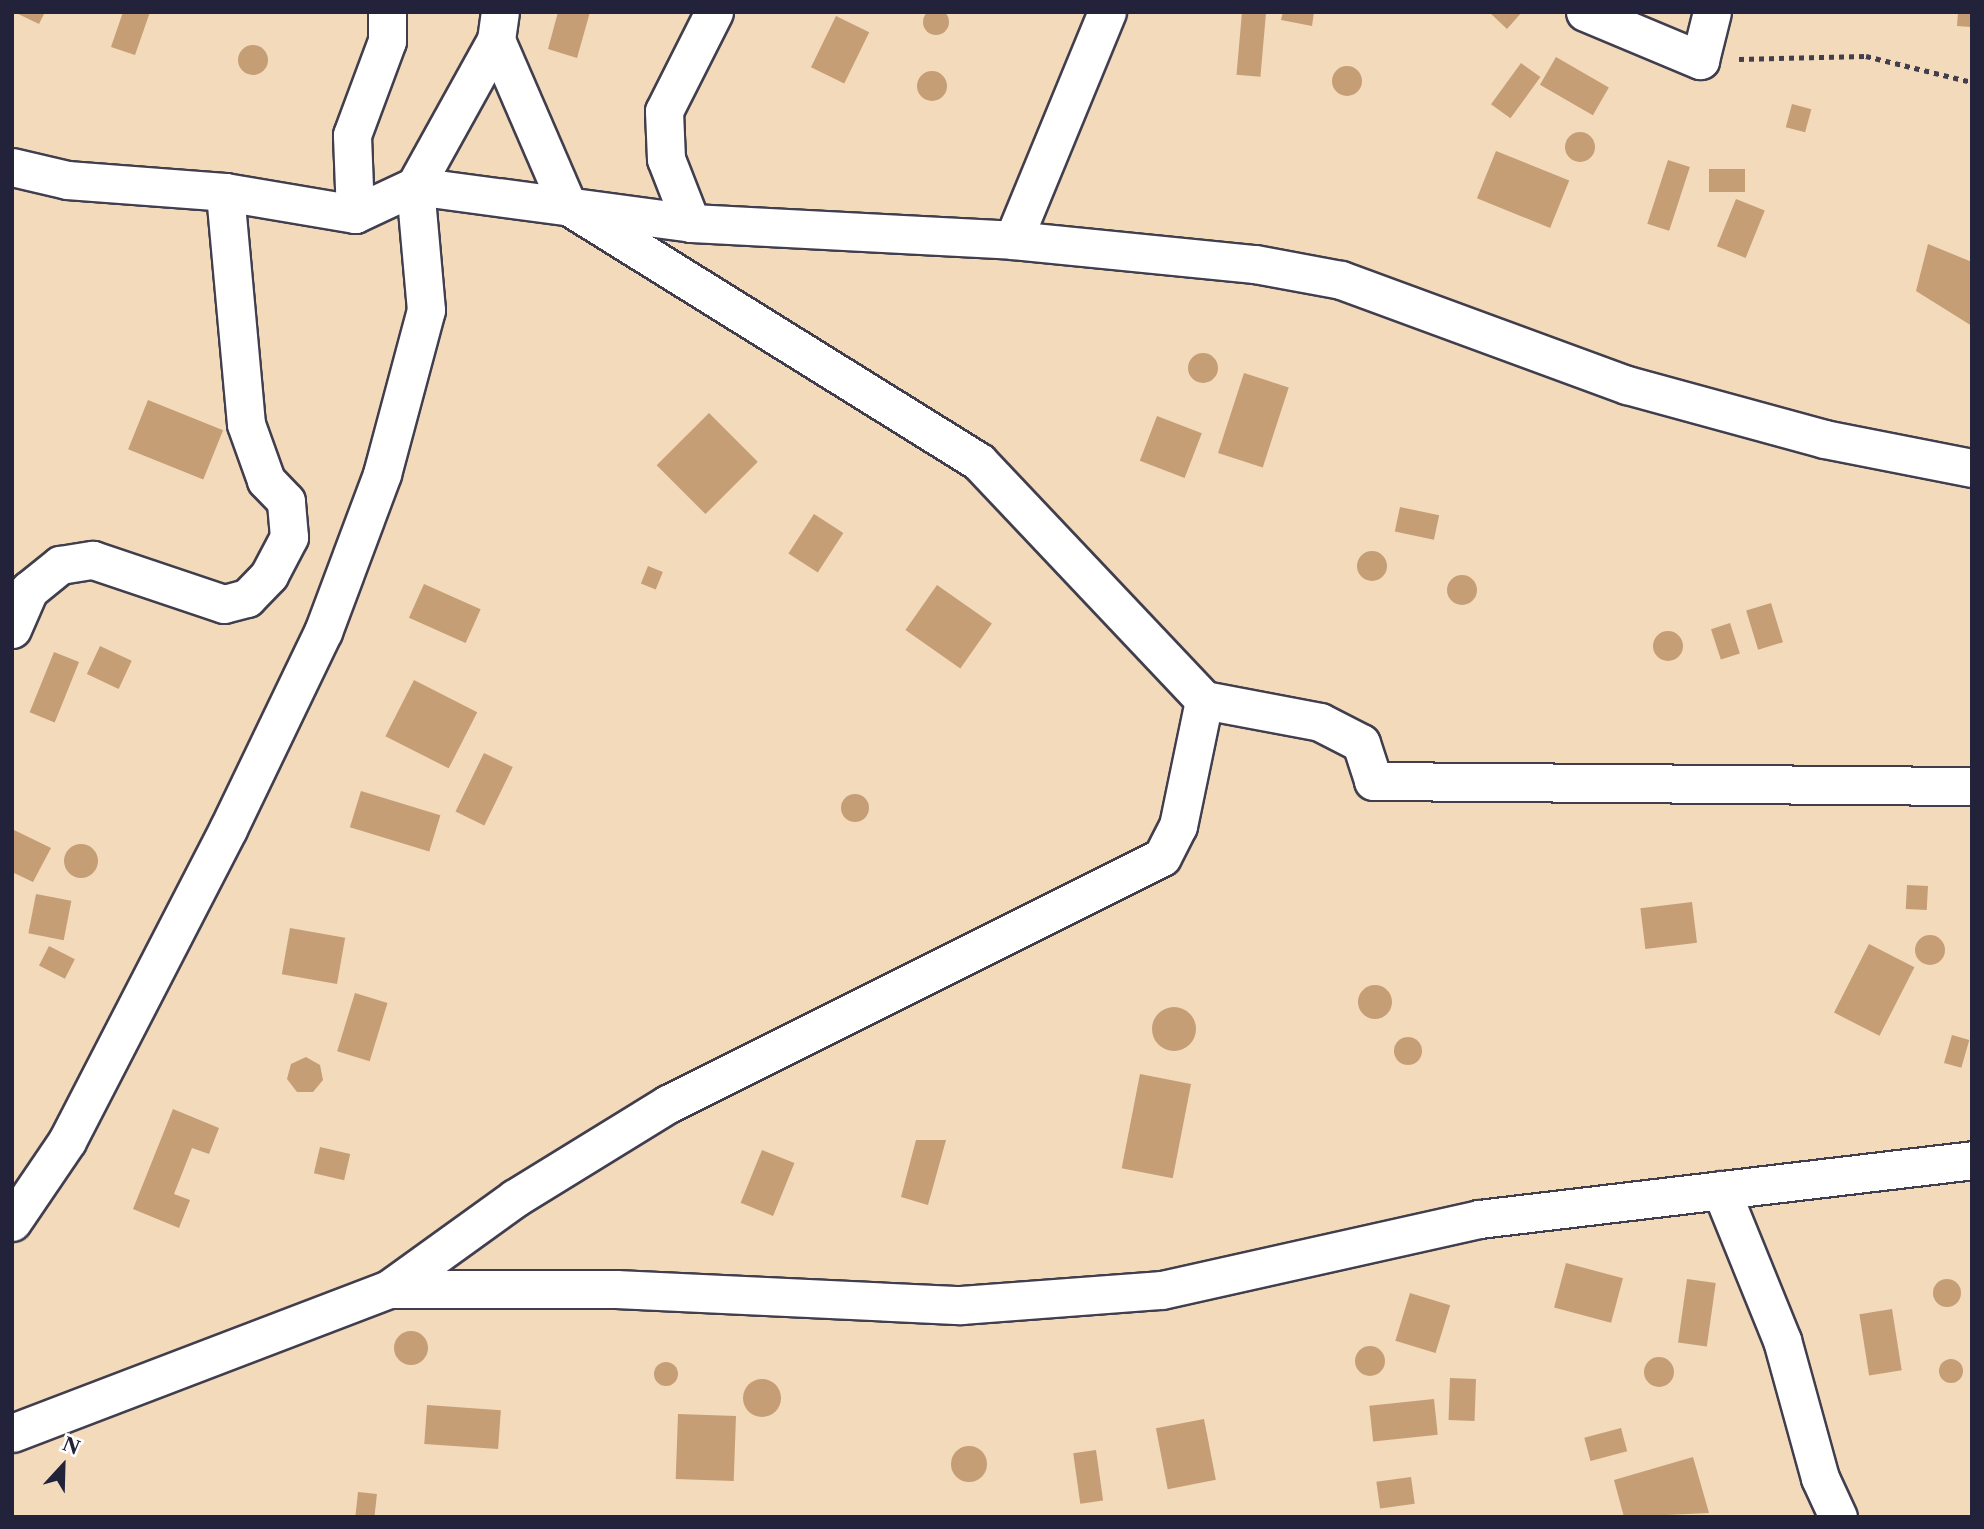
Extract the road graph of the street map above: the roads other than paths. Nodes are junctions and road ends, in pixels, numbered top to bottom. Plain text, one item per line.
1 (387, 12) edge
2 (714, 12) edge
3 (1107, 12) edge
4 (1585, 12) edge
5 (1712, 12) edge
6 (498, 26) edge
7 (12, 167) edge
8 (415, 186) junction
9 (225, 192) junction
10 (568, 206) junction
11 (355, 214) junction
12 (691, 223) junction
13 (1013, 240) junction
14 (1972, 468) edge
15 (12, 629) edge
16 (1204, 700) junction
17 (1972, 786) edge
18 (1968, 1165) edge
19 (1721, 1190) junction
20 (12, 1222) edge
21 (390, 1289) junction
22 (12, 1433) edge
23 (1838, 1517) edge

1 - 11 street
2 - 12 street
3 - 13 street
4 - 5 street
6 - 8 street
6 - 10 street
7 - 9 street
8 - 10 street
8 - 11 street
8 - 20 street
9 - 11 street
9 - 15 street
10 - 12 street
10 - 16 street
12 - 13 street
13 - 14 street
16 - 17 street
16 - 21 street
18 - 19 street
19 - 21 street
19 - 23 street
21 - 22 street

